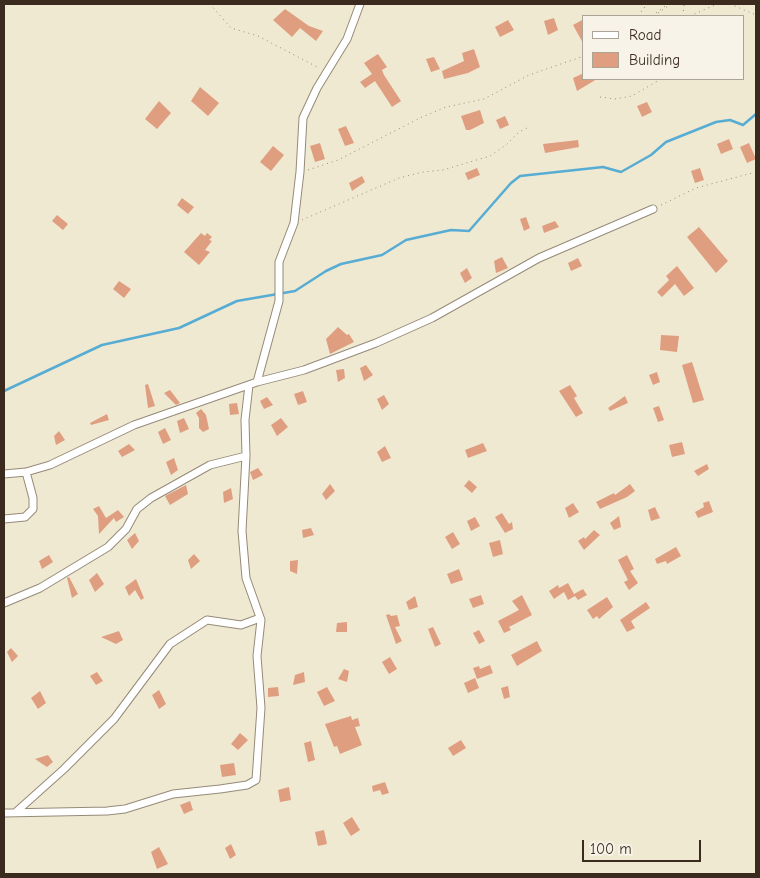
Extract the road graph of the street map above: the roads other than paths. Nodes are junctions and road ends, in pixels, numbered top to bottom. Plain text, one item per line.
1 (360, 4) edge
2 (653, 209) road end
3 (257, 382) junction
4 (249, 385) junction
5 (246, 456) junction
6 (26, 472) junction
7 (4, 474) edge
8 (4, 519) edge
9 (4, 603) edge
10 (260, 618) junction
11 (16, 812) junction
12 (4, 813) edge

1 - 3 street
2 - 3 street
3 - 4 street
4 - 5 street
4 - 6 street
5 - 9 street
5 - 10 street
6 - 7 street
6 - 8 street
10 - 11 street
10 - 11 street
11 - 12 street

